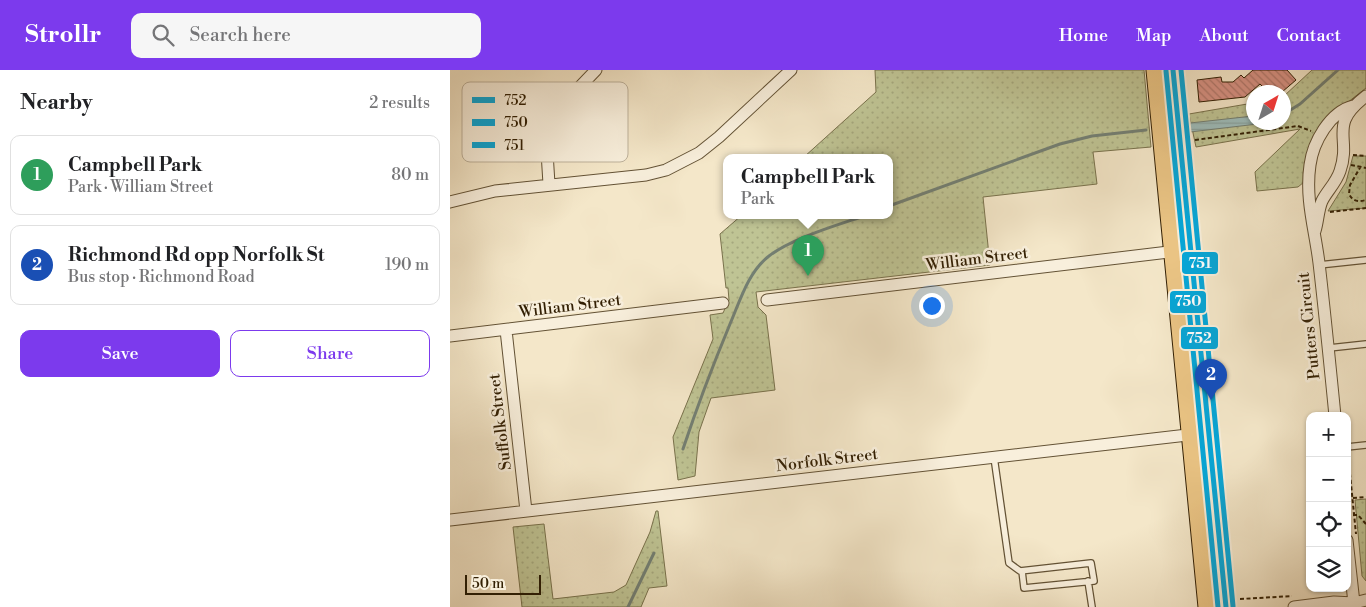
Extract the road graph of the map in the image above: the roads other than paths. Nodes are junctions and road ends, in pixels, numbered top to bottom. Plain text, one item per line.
1 (596, 70) edge
2 (791, 70) edge
3 (1156, 70) edge
4 (1173, 70) edge
5 (584, 82) edge
6 (1366, 96) edge
7 (1353, 106) junction
8 (548, 162) edge
9 (549, 184) junction
10 (450, 202) edge
11 (1315, 233) junction
12 (1182, 250) junction
13 (1366, 260) edge
14 (1319, 265) junction
15 (767, 300) dead end
16 (723, 303) dead end
17 (506, 330) junction
18 (450, 336) edge
19 (1366, 344) edge
20 (1329, 348) junction
21 (1335, 412) edge
22 (1200, 433) junction
23 (1366, 445) edge
24 (1351, 447) edge
25 (994, 457) junction
26 (526, 511) junction
27 (450, 520) edge
28 (1347, 547) edge
29 (1022, 571) junction
30 (1088, 581) junction
31 (1366, 600) edge
32 (1232, 603) edge
33 (1350, 605) edge
34 (1092, 607) edge
35 (1208, 607) edge
36 (1294, 607) edge

1 - 5 street
2 - 9 street
3 - 12 main road
4 - 12 main road
6 - 7 street, Putters Circuit
7 - 11 street, Putters Circuit
7 - 11 street, Putters Circuit
8 - 9 street
9 - 10 street
11 - 14 street, Putters Circuit
12 - 15 street, William Street
12 - 22 main road
13 - 14 lane
14 - 20 street, Putters Circuit
16 - 17 street, William Street
17 - 18 street, William Street
17 - 26 street, Suffolk Street
19 - 20 lane
20 - 21 street, Putters Circuit
22 - 25 street, Norfolk Street
22 - 32 main road
22 - 35 main road
23 - 24 lane
25 - 26 street, Norfolk Street
25 - 29 lane
26 - 27 street, Norfolk Street
28 - 33 street
29 - 30 lane
29 - 30 lane
30 - 34 lane
31 - 33 street
33 - 36 street

